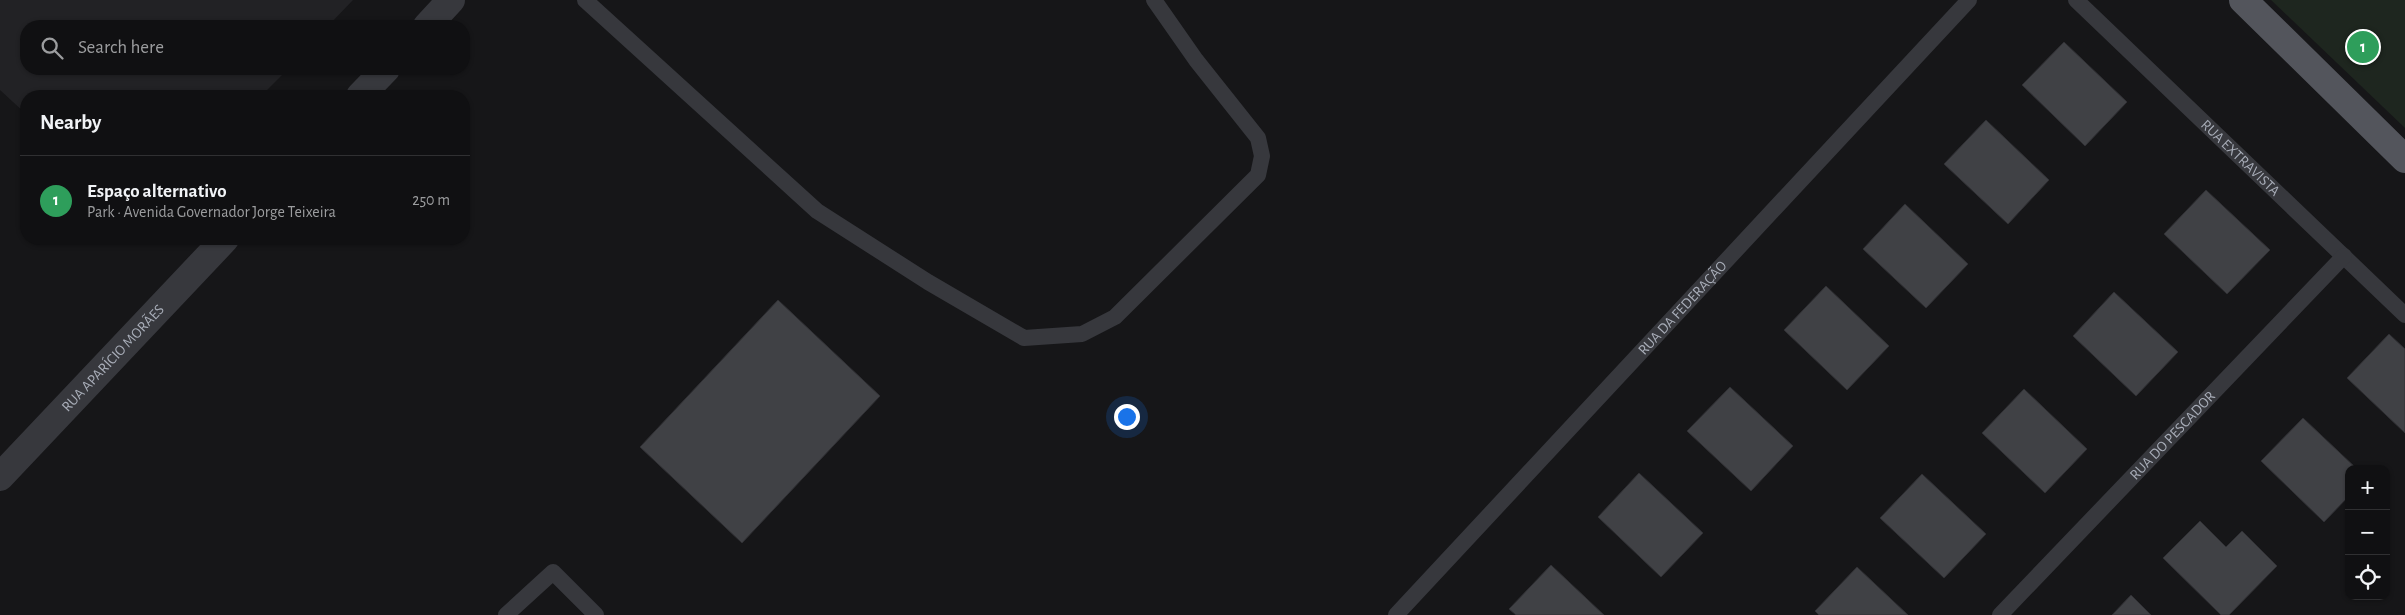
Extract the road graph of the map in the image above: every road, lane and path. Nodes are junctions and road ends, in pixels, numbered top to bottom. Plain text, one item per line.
1 (451, 0) edge
2 (585, 0) edge
3 (1154, 0) edge
4 (1969, 0) edge
5 (2076, 0) edge
6 (2243, 0) edge
7 (432, 20) edge
8 (380, 75) edge
9 (366, 90) edge
10 (2405, 159) edge
11 (219, 245) edge
12 (2344, 256) junction
13 (2405, 315) edge
14 (0, 476) edge
15 (506, 615) edge
16 (596, 615) edge
17 (1396, 615) edge
18 (2000, 615) edge

1 - 7 street
2 - 3 lane
4 - 17 lane, RUA DA FEDERAÇÃO
5 - 12 lane, RUA EXTRAVISTA
6 - 10 main road
8 - 9 street
11 - 14 street, RUA APARÍCIO MORÃES
12 - 13 lane, RUA EXTRAVISTA
12 - 18 lane, RUA DO PESCADOR
15 - 16 lane

